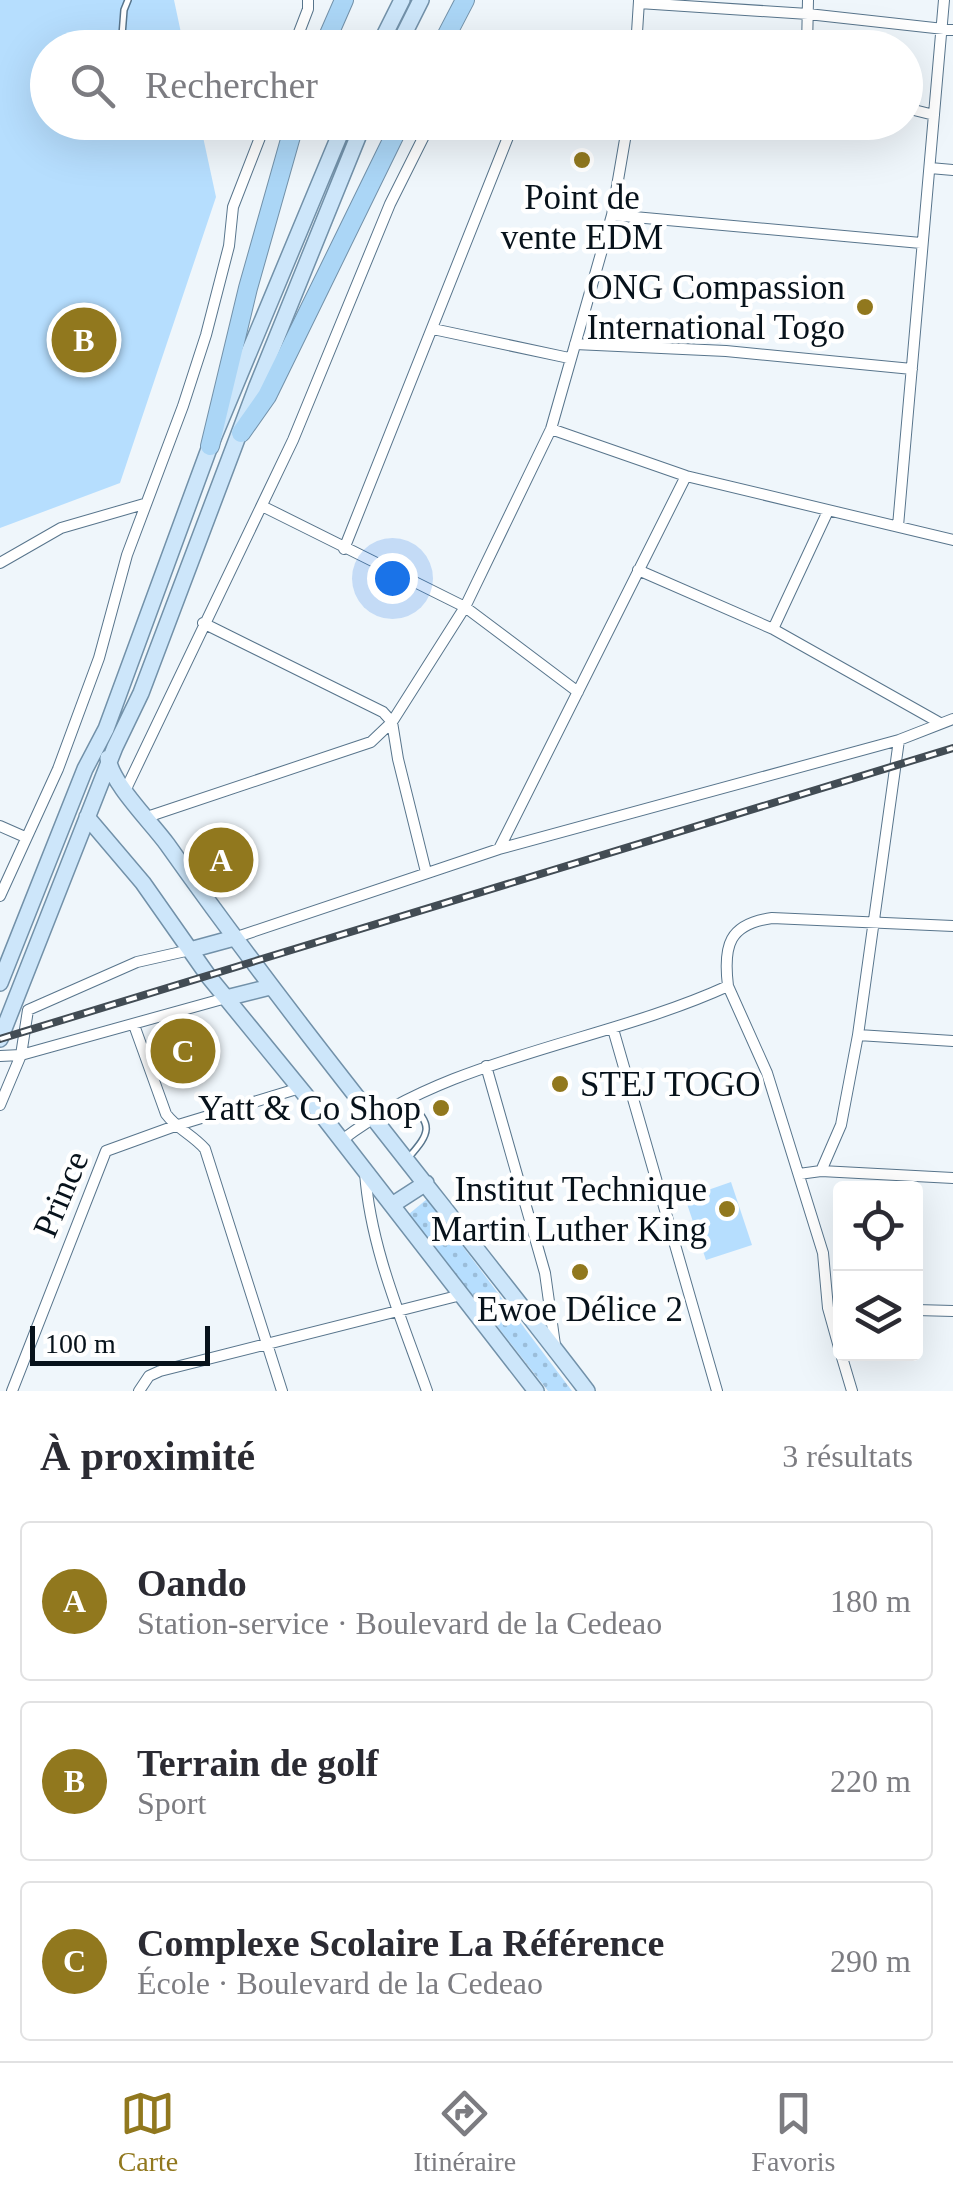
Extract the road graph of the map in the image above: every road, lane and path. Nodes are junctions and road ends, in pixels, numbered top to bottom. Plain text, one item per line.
1 (128, 0) edge
2 (308, 0) edge
3 (344, 0) edge
4 (402, 0) edge
5 (420, 0) edge
6 (465, 0) edge
7 (808, 0) edge
8 (944, 0) edge
9 (639, 2) edge
10 (808, 14) junction
11 (122, 30) edge
12 (300, 30) edge
13 (331, 30) edge
14 (387, 30) edge
15 (406, 30) edge
16 (449, 30) edge
17 (637, 30) edge
18 (808, 30) edge
19 (947, 30) edge
20 (923, 112) edge
21 (934, 115) junction
22 (259, 140) edge
23 (290, 140) edge
24 (338, 140) edge
25 (357, 140) edge
26 (392, 140) edge
27 (422, 140) edge
28 (507, 140) edge
29 (625, 140) edge
30 (930, 168) junction
31 (953, 170) edge
32 (612, 215) junction
33 (921, 243) junction
34 (433, 329) junction
35 (575, 344) junction
36 (569, 358) junction
37 (912, 369) junction
38 (551, 429) junction
39 (240, 434) junction
40 (210, 446) junction
41 (686, 476) junction
42 (144, 504) junction
43 (262, 506) junction
44 (828, 510) junction
45 (898, 526) junction
46 (953, 540) edge
47 (344, 549) junction
48 (0, 564) edge
49 (638, 570) junction
50 (464, 607) junction
51 (203, 623) junction
52 (772, 629) junction
53 (578, 692) junction
54 (953, 719) edge
55 (392, 722) junction
56 (940, 723) junction
57 (106, 729) junction
58 (899, 740) junction
59 (108, 765) junction
60 (85, 769) junction
61 (125, 790) junction
62 (87, 817) junction
63 (147, 817) junction
64 (0, 826) edge
65 (25, 837) junction
66 (500, 849) junction
67 (426, 872) junction
68 (0, 896) edge
69 (875, 922) junction
70 (953, 926) edge
71 (234, 938) junction
72 (190, 950) junction
73 (0, 984) edge
74 (270, 986) junction
75 (728, 986) junction
76 (226, 998) junction
77 (134, 1025) junction
78 (613, 1029) junction
79 (858, 1035) junction
80 (0, 1040) edge
81 (953, 1041) edge
82 (20, 1054) junction
83 (0, 1056) edge
84 (486, 1066) junction
85 (300, 1088) junction
86 (406, 1100) junction
87 (0, 1106) edge
88 (374, 1116) junction
89 (175, 1126) junction
90 (342, 1140) junction
91 (407, 1159) junction
92 (364, 1170) junction
93 (820, 1172) junction
94 (799, 1174) junction
95 (953, 1178) edge
96 (426, 1182) junction
97 (392, 1205) junction
98 (461, 1295) junction
99 (833, 1303) edge
100 (923, 1310) edge
101 (399, 1311) junction
102 (953, 1312) edge
103 (267, 1344) junction
104 (556, 1351) junction
105 (844, 1361) edge
106 (12, 1391) edge
107 (139, 1391) edge
108 (282, 1391) edge
109 (427, 1391) edge
110 (536, 1391) edge
111 (586, 1391) edge
112 (717, 1391) edge
113 (852, 1391) edge

1 - 11 lane
2 - 12 street
3 - 13 highway
4 - 14 main road
5 - 15 main road
6 - 16 highway
7 - 10 street
8 - 19 street
9 - 10 street
9 - 17 street
10 - 18 street
10 - 19 street
19 - 21 street
20 - 21 street
21 - 30 street
22 - 42 street
23 - 40 highway
24 - 40 main road
25 - 39 main road
26 - 39 highway
27 - 43 street
28 - 34 street
29 - 32 street
30 - 31 street
30 - 33 street
32 - 33 street
32 - 35 street
33 - 37 street
34 - 36 street
34 - 47 street
35 - 36 street
35 - 37 street
36 - 38 street
37 - 45 street
38 - 41 street
38 - 50 street
39 - 59 main road
40 - 57 main road
41 - 44 street
41 - 49 street
42 - 48 street
42 - 65 street
43 - 47 street
43 - 51 street
44 - 45 street
44 - 52 street
45 - 46 street
47 - 50 street
49 - 52 street
49 - 53 street
50 - 53 street
50 - 55 street
51 - 55 street
51 - 61 street
52 - 56 street
53 - 66 street
54 - 56 street
55 - 63 street
55 - 67 street
56 - 58 street
57 - 59 main road
57 - 60 main road
58 - 66 street
58 - 69 street
59 - 61 main road
59 - 62 main road
60 - 62 main road
60 - 73 main road
61 - 63 main road
62 - 72 main road
62 - 80 main road
63 - 71 main road
64 - 65 street
65 - 68 street
66 - 67 street
67 - 71 street
69 - 70 street
69 - 75 street
69 - 79 street
71 - 72 main road
71 - 74 main road
72 - 76 main road
72 - 82 street
74 - 76 main road
74 - 88 main road
75 - 78 street
75 - 94 street
76 - 77 street
76 - 85 main road
77 - 82 street
77 - 89 street
78 - 84 street
78 - 112 street
79 - 81 street
79 - 93 street
82 - 83 street
82 - 87 street
84 - 86 street
84 - 104 street
85 - 89 street, Prince
85 - 90 main road
86 - 88 street
86 - 91 lane
88 - 90 street
88 - 91 main road
89 - 103 street
89 - 106 street, Prince
90 - 92 main road
91 - 96 main road
92 - 97 main road
92 - 101 street
93 - 94 street
93 - 95 street
94 - 99 street
96 - 97 main road
96 - 104 main road
97 - 98 main road
98 - 101 street
98 - 110 main road
100 - 102 street
101 - 103 street
101 - 109 street
103 - 107 street
103 - 108 street
104 - 111 main road
105 - 113 street

